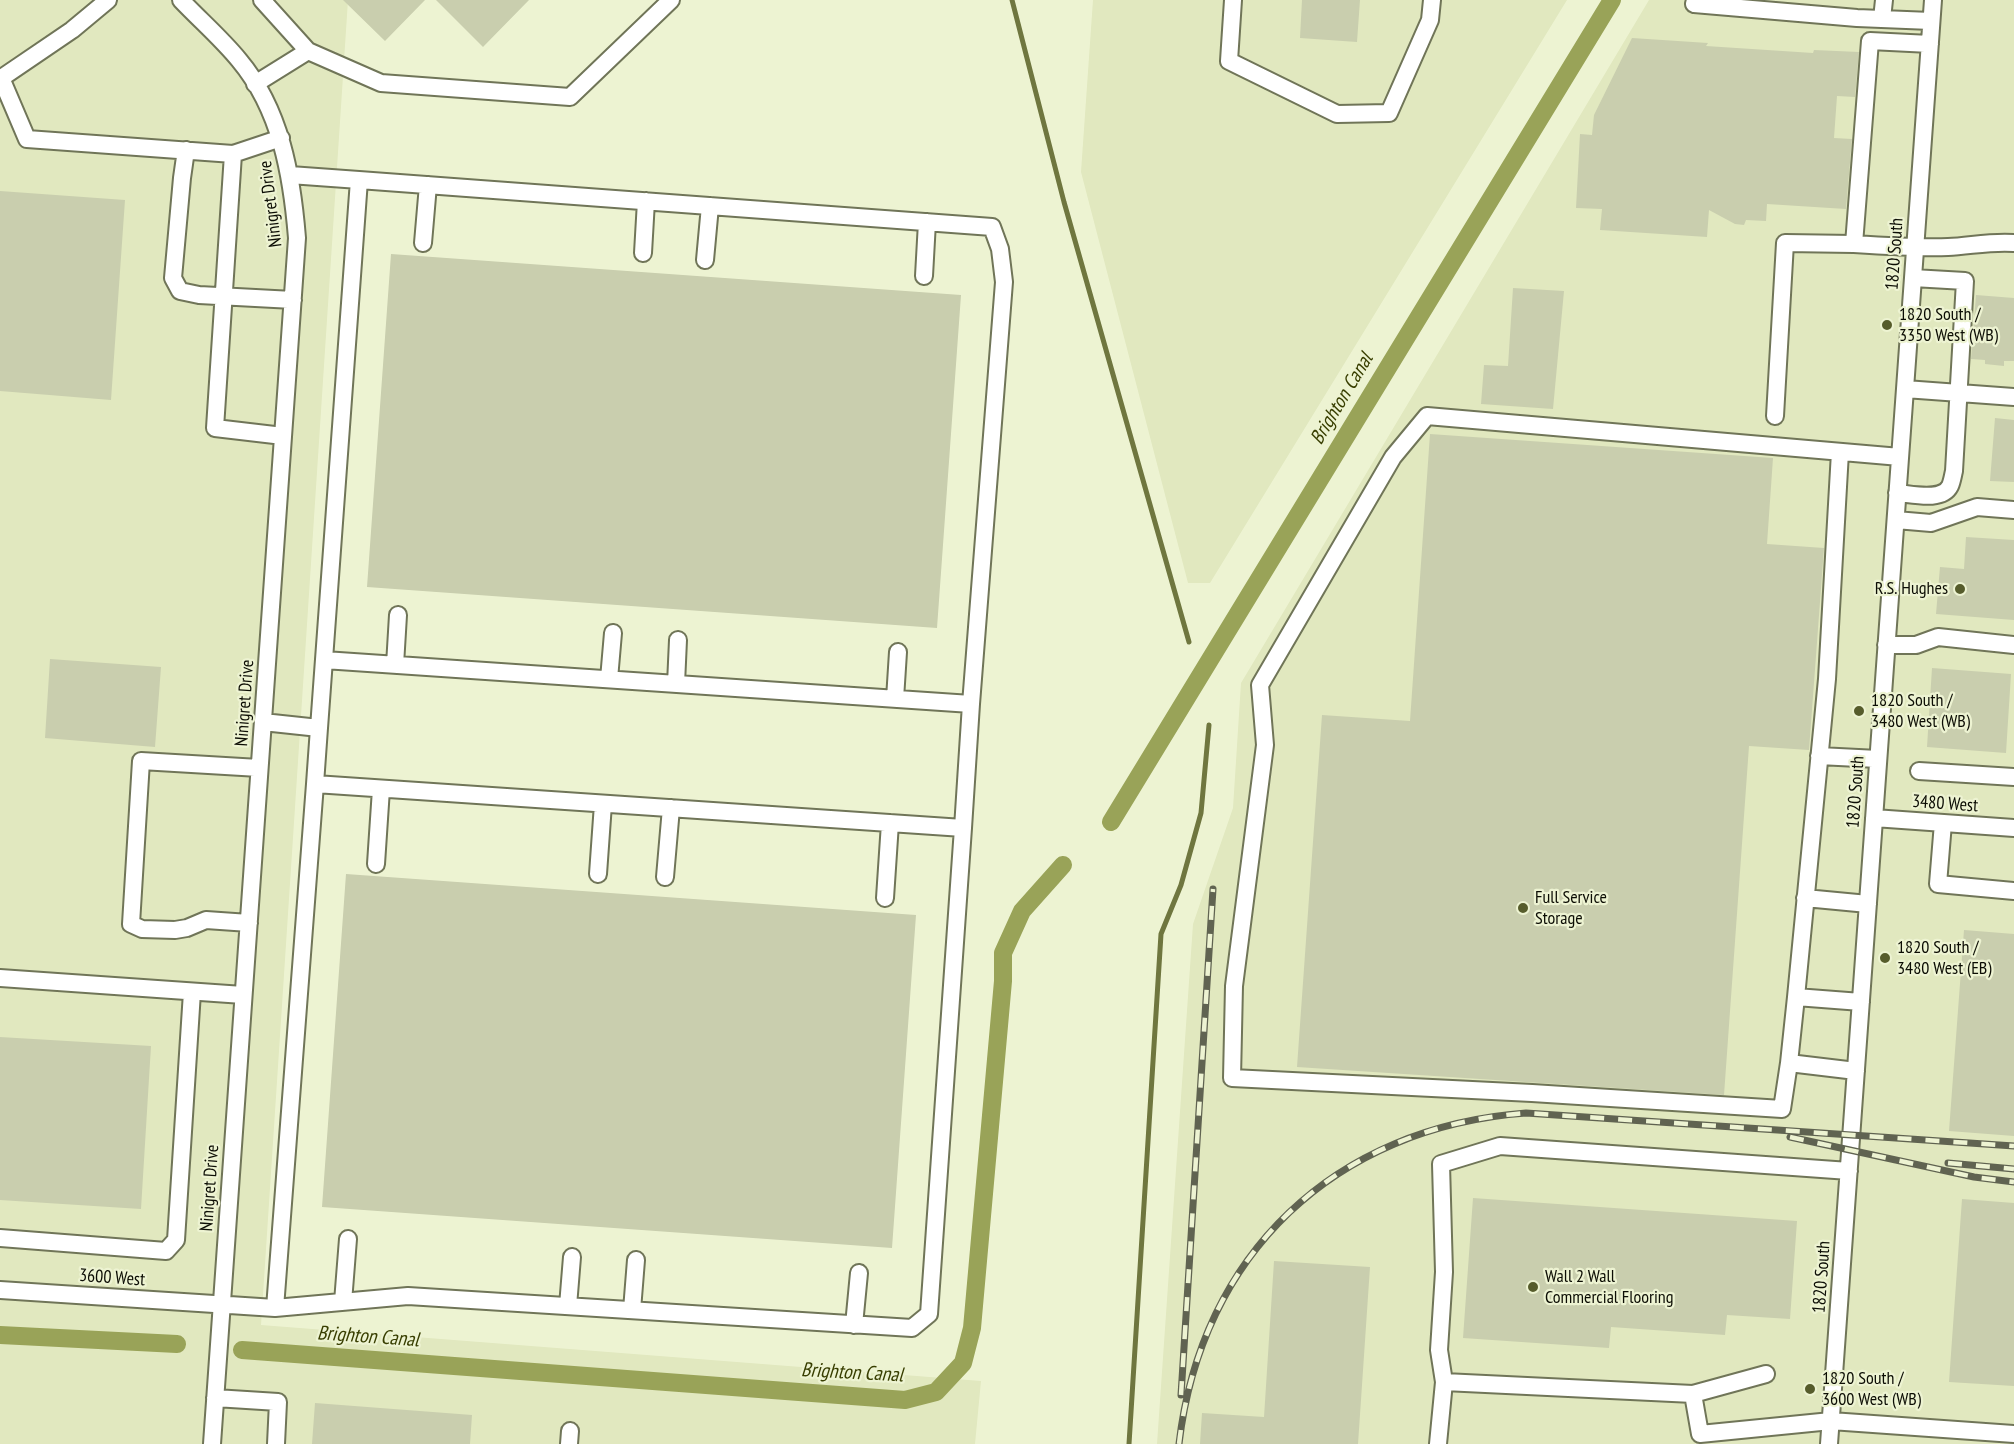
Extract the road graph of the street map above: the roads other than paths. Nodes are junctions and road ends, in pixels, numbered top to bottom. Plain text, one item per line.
1 (108, 0) edge
2 (181, 0) edge
3 (262, 0) edge
4 (671, 0) edge
5 (1233, 0) edge
6 (1432, 0) edge
7 (1695, 0) edge
8 (1884, 0) edge
9 (1933, 0) edge
10 (1882, 19) junction
11 (1931, 21) junction
12 (1930, 44) junction
13 (308, 51) junction
14 (0, 79) edge
15 (255, 84) junction
16 (281, 138) junction
17 (186, 150) junction
18 (233, 154) junction
19 (290, 175) junction
20 (359, 180) junction
21 (428, 185) junction
22 (646, 201) junction
23 (710, 206) junction
24 (927, 222) junction
25 (423, 243) dead end
26 (2014, 243) edge
27 (1854, 244) junction
28 (1915, 248) junction
29 (643, 253) dead end
30 (705, 260) dead end
31 (924, 276) dead end
32 (1913, 278) junction
33 (224, 296) junction
34 (293, 300) junction
35 (1905, 389) junction
36 (1958, 393) junction
37 (2014, 397) edge
38 (1775, 416) dead end
39 (283, 436) junction
40 (1840, 452) junction
41 (1900, 457) junction
42 (1897, 493) junction
43 (2014, 510) edge
44 (1896, 520) junction
45 (398, 615) dead end
46 (613, 633) dead end
47 (678, 640) dead end
48 (1887, 645) junction
49 (2014, 645) edge
50 (898, 652) dead end
51 (324, 660) junction
52 (395, 665) junction
53 (609, 679) junction
54 (676, 684) junction
55 (895, 699) junction
56 (971, 704) junction
57 (263, 722) junction
58 (319, 728) junction
59 (1819, 756) junction
60 (1878, 759) junction
61 (260, 768) junction
62 (1918, 771) dead end
63 (2014, 777) edge
64 (315, 784) junction
65 (381, 789) junction
66 (603, 804) junction
67 (671, 808) junction
68 (1874, 818) junction
69 (890, 822) junction
70 (1943, 823) junction
71 (963, 828) junction
72 (2014, 828) edge
73 (376, 864) dead end
74 (598, 874) dead end
75 (665, 877) dead end
76 (2014, 891) edge
77 (885, 898) dead end
78 (1806, 898) junction
79 (1868, 904) junction
80 (249, 923) junction
81 (0, 978) edge
82 (192, 992) junction
83 (243, 995) junction
84 (1796, 997) junction
85 (1861, 1002) junction
86 (1788, 1063) junction
87 (1856, 1071) junction
88 (1849, 1171) junction
89 (0, 1238) edge
90 (348, 1239) dead end
91 (572, 1257) dead end
92 (636, 1260) dead end
93 (859, 1273) dead end
94 (0, 1290) edge
95 (343, 1302) junction
96 (221, 1305) junction
97 (568, 1306) junction
98 (275, 1308) junction
99 (632, 1310) junction
100 (854, 1324) junction
101 (1766, 1374) dead end
102 (1444, 1382) junction
103 (1694, 1394) junction
104 (215, 1398) junction
105 (1831, 1421) junction
106 (2014, 1434) edge
107 (1699, 1439) edge
108 (212, 1444) edge
109 (276, 1444) edge
110 (1438, 1444) edge
111 (1829, 1444) edge

1 - 14 street
2 - 15 street, Ninigret Drive
3 - 13 street
4 - 13 street
5 - 6 street
7 - 10 street
8 - 10 street
9 - 11 street, 1820 South
10 - 11 street
11 - 12 street, 1820 South
12 - 27 street
12 - 28 street, 1820 South
13 - 15 street
14 - 17 street
15 - 16 street, Ninigret Drive
16 - 18 street
16 - 19 street, Ninigret Drive
17 - 18 street
17 - 33 street
18 - 33 street
19 - 20 street
19 - 34 street, Ninigret Drive
20 - 21 street
20 - 51 street
21 - 22 street
21 - 25 street
22 - 23 street
22 - 29 street
23 - 24 street
23 - 30 street
24 - 31 street
24 - 56 street, 3600 West
26 - 28 street
27 - 28 street
27 - 38 street
28 - 32 street, 1820 South
32 - 35 street, 1820 South
32 - 36 street
33 - 34 street
33 - 39 street
34 - 39 street, Ninigret Drive
35 - 36 street
35 - 41 street, 1820 South
36 - 37 street
36 - 42 street
39 - 57 street, Ninigret Drive
40 - 41 street
40 - 59 street
40 - 86 street
41 - 42 street, 1820 South
42 - 44 street, 1820 South
43 - 44 street
44 - 48 street, 1820 South
45 - 52 street
46 - 53 street
47 - 54 street
48 - 49 street
48 - 60 street, 1820 South
50 - 55 street
51 - 52 street
51 - 58 street
52 - 53 street
53 - 54 street
54 - 55 street
55 - 56 street
56 - 71 street, 3600 West
57 - 58 street
57 - 61 street, Ninigret Drive
58 - 64 street
59 - 60 street
59 - 78 street
60 - 68 street, 1820 South
61 - 80 street, Ninigret Drive
61 - 80 street
62 - 63 street
64 - 65 street
64 - 98 street
65 - 66 street
65 - 73 street
66 - 67 street
66 - 74 street
67 - 69 street
67 - 75 street
68 - 70 street, 3480 West
68 - 79 street, 1820 South
69 - 71 street
69 - 77 street
70 - 72 street, 3480 West
70 - 76 street
71 - 100 street, 3600 West
78 - 79 street
78 - 84 street
79 - 85 street, 1820 South
80 - 83 street, Ninigret Drive
81 - 82 street
82 - 83 street
82 - 89 street
83 - 96 street, Ninigret Drive
84 - 85 street
84 - 86 street
85 - 87 street, 1820 South
86 - 87 street
87 - 88 street, 1820 South
88 - 102 street
88 - 105 street, 1820 South
90 - 95 street
91 - 97 street
92 - 99 street
93 - 100 street
94 - 96 street, 3600 West
95 - 97 street, 3600 West
95 - 98 street, 3600 West
96 - 98 street, 3600 West
96 - 104 street, Ninigret Drive
97 - 99 street, 3600 West
99 - 100 street, 3600 West
101 - 103 street
102 - 103 street
102 - 110 street
103 - 107 street
104 - 108 street, Ninigret Drive
104 - 109 street
105 - 106 street
105 - 107 street
105 - 111 street, 1820 South

